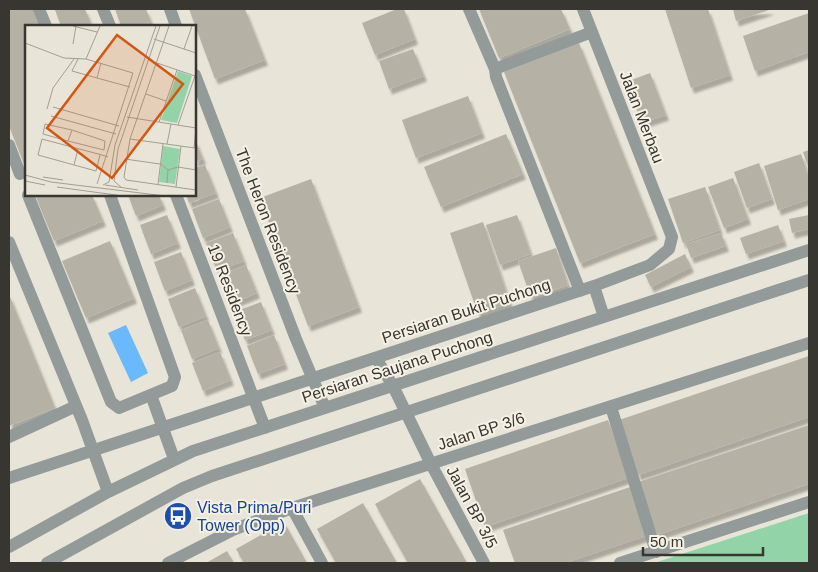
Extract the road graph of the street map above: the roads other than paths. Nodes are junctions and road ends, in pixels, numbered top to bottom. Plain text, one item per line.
1 (39, 9) edge
2 (103, 9) edge
3 (170, 9) edge
4 (470, 9) edge
5 (583, 9) edge
6 (46, 25) edge
7 (110, 25) edge
8 (176, 25) edge
9 (592, 32) junction
10 (495, 69) junction
11 (196, 78) edge
12 (9, 145) edge
13 (23, 173) edge
14 (28, 196) edge
15 (110, 196) edge
16 (176, 196) edge
17 (672, 237) joint
18 (9, 242) edge
19 (809, 250) edge
20 (12, 261) edge
21 (809, 280) edge
22 (594, 286) junction
23 (580, 291) junction
24 (604, 317) junction
25 (809, 343) edge
26 (376, 358) junction
27 (314, 378) junction
28 (393, 386) junction
29 (151, 395) junction
30 (255, 397) junction
31 (76, 406) junction
32 (610, 407) junction
33 (325, 408) junction
34 (406, 412) junction
35 (163, 428) junction
36 (266, 428) junction
37 (9, 437) edge
38 (93, 450) junction
39 (174, 459) junction
40 (431, 464) junction
41 (9, 478) edge
42 (108, 492) junction
43 (809, 502) edge
44 (292, 508) junction
45 (9, 547) edge
46 (656, 552) junction
47 (47, 563) edge
48 (168, 563) edge
49 (322, 563) edge
50 (484, 563) edge
51 (620, 563) edge

1 - 6 street
2 - 7 street
3 - 8 street
4 - 10 street
5 - 9 street, Jalan Merbau
9 - 10 street
9 - 17 street, Jalan Merbau
10 - 23 street
11 - 27 street, The Heron Residency
12 - 13 street
14 - 29 street
15 - 29 street
16 - 30 street, 19 Residency
17 - 22 street, Persiaran Bukit Puchong
18 - 20 street
19 - 24 street, Persiaran Saujana Puchong
20 - 31 street
21 - 34 street
22 - 23 street, Persiaran Bukit Puchong
22 - 24 street
23 - 26 street, Persiaran Bukit Puchong
24 - 28 street, Persiaran Saujana Puchong
25 - 32 street, Jalan BP 3/6
26 - 27 street, Persiaran Bukit Puchong
26 - 28 street, Jalan BP 3/5
27 - 30 street, Persiaran Bukit Puchong
27 - 33 street, The Heron Residency
28 - 33 street, Persiaran Saujana Puchong
28 - 34 street, Jalan BP 3/5
29 - 35 street
30 - 35 street, Persiaran Bukit Puchong
30 - 36 street
31 - 37 street
31 - 38 street
32 - 40 street, Jalan BP 3/6
32 - 46 street
33 - 36 street, Persiaran Saujana Puchong
34 - 40 street, Jalan BP 3/5
34 - 47 street
35 - 38 street, Persiaran Bukit Puchong
35 - 39 street
36 - 39 street, Persiaran Saujana Puchong
38 - 41 street, Persiaran Bukit Puchong
38 - 42 street
39 - 42 street, Persiaran Saujana Puchong
40 - 44 street, Jalan BP 3/6
40 - 50 street, Jalan BP 3/5
42 - 45 street, Persiaran Saujana Puchong
43 - 46 street
44 - 48 street, Jalan BP 3/6
44 - 49 street
46 - 51 street

